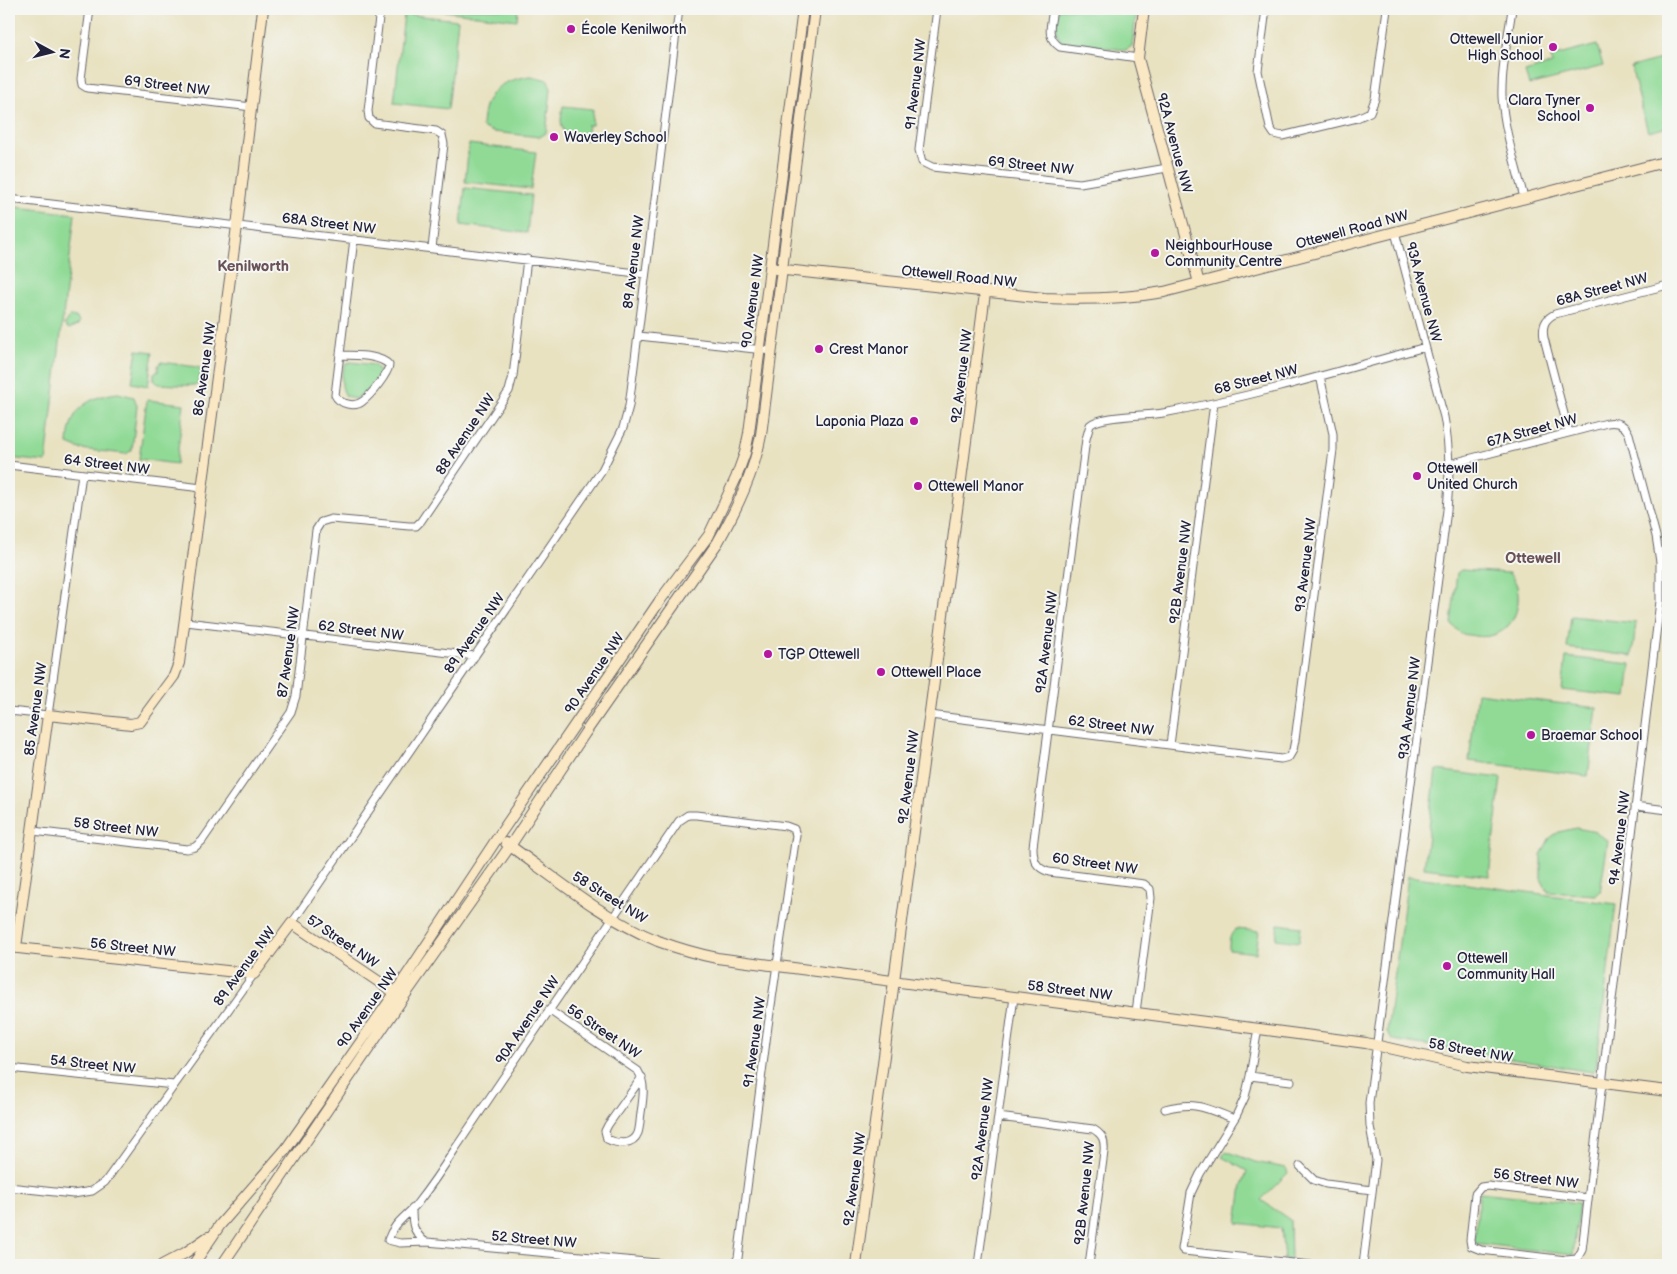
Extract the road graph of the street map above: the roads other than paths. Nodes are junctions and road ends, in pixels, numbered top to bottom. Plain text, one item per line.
1 (90, 9) edge
2 (263, 9) edge
3 (380, 9) edge
4 (678, 9) edge
5 (803, 9) edge
6 (815, 9) edge
7 (937, 9) edge
8 (1053, 9) edge
9 (1144, 9) edge
10 (1266, 9) edge
11 (1387, 9) edge
12 (1512, 9) edge
13 (1138, 58) junction
14 (252, 107) junction
15 (1668, 161) edge
16 (922, 162) joint
17 (1167, 168) junction
18 (1524, 198) junction
19 (9, 199) edge
20 (237, 226) junction
21 (1395, 232) junction
22 (354, 239) junction
23 (432, 248) junction
24 (527, 259) junction
25 (770, 268) junction
26 (782, 270) junction
27 (646, 274) junction
28 (1198, 283) junction
29 (1668, 284) edge
30 (985, 293) junction
31 (639, 336) junction
32 (1425, 347) junction
33 (759, 349) junction
34 (772, 351) junction
35 (340, 356) junction
36 (1320, 376) junction
37 (1214, 402) junction
38 (1091, 423) joint
39 (1621, 424) joint
40 (1569, 433) junction
41 (1449, 464) junction
42 (9, 465) edge
43 (82, 474) junction
44 (202, 488) junction
45 (321, 522) joint
46 (186, 622) junction
47 (303, 636) junction
48 (474, 656) junction
49 (9, 711) edge
50 (48, 715) junction
51 (930, 715) junction
52 (1049, 730) junction
53 (1170, 745) junction
54 (1289, 757) joint
55 (1635, 806) junction
56 (1668, 810) edge
57 (688, 815) joint
58 (33, 831) junction
59 (498, 837) junction
60 (510, 846) junction
61 (195, 847) joint
62 (1036, 864) joint
63 (614, 918) junction
64 (292, 923) junction
65 (12, 947) edge
66 (778, 966) junction
67 (254, 974) junction
68 (895, 982) junction
69 (399, 995) junction
70 (1014, 997) junction
71 (549, 1010) junction
72 (1136, 1012) junction
73 (1258, 1028) junction
74 (1377, 1046) junction
75 (9, 1068) edge
76 (1250, 1076) junction
77 (642, 1077) junction
78 (1291, 1081) dead end
79 (1602, 1083) junction
80 (174, 1085) junction
81 (1668, 1091) edge
82 (1165, 1109) dead end
83 (998, 1117) junction
84 (1234, 1119) junction
85 (1300, 1166) dead end
86 (9, 1187) edge
87 (1372, 1190) junction
88 (1588, 1198) junction
89 (412, 1209) junction
90 (216, 1230) junction
91 (388, 1240) joint
92 (425, 1242) junction
93 (1577, 1259) joint
94 (1259, 1263) edge
95 (162, 1265) edge
96 (193, 1265) edge
97 (223, 1265) edge
98 (679, 1265) edge
99 (733, 1265) edge
100 (856, 1265) edge
101 (978, 1265) edge
102 (1089, 1265) edge
103 (1311, 1265) edge
104 (1363, 1265) edge

1 - 14 street, 69 Street NW
2 - 14 street, 86 Avenue NW
3 - 23 street
4 - 27 street, 89 Avenue NW
5 - 25 street, 90 Avenue NW
6 - 26 street, 90 Avenue NW
7 - 16 street, 91 Avenue NW
8 - 13 street
9 - 13 street, 92A Avenue NW
10 - 11 street
12 - 18 street
13 - 17 street, 92A Avenue NW
14 - 20 street, 86 Avenue NW
15 - 18 street, Ottewell Road NW
16 - 17 street, 69 Street NW
17 - 28 street, 92A Avenue NW
18 - 21 street, Ottewell Road NW
19 - 20 street, 68A Street NW
20 - 22 street, 68A Street NW
20 - 44 street, 86 Avenue NW
21 - 28 street, Ottewell Road NW
21 - 32 street, 93A Avenue NW
22 - 23 street, 68A Street NW
22 - 35 street
23 - 24 street, 68A Street NW
24 - 27 street, 68A Street NW
24 - 45 street, 88 Avenue NW
25 - 26 street, Ottewell Road NW
25 - 33 street, 90 Avenue NW
26 - 30 street, Ottewell Road NW
26 - 34 street, 90 Avenue NW
27 - 31 street, 89 Avenue NW
28 - 30 street, Ottewell Road NW
29 - 40 street, 68A Street NW
30 - 51 street, 92 Avenue NW
31 - 33 street
31 - 48 street, 89 Avenue NW
32 - 36 street, 68 Street NW
32 - 41 street, 93A Avenue NW
33 - 34 street
33 - 59 street, 90 Avenue NW
34 - 60 street, 90 Avenue NW
35 - 35 street
36 - 37 street, 68 Street NW
36 - 54 street, 93 Avenue NW
37 - 38 street, 68 Street NW
37 - 53 street, 92B Avenue NW
38 - 52 street, 92A Avenue NW
39 - 40 street, 67A Street NW
39 - 55 street, 94 Avenue NW
40 - 41 street, 67A Street NW
41 - 74 street, 93A Avenue NW
42 - 43 street, 64 Street NW
43 - 44 street, 64 Street NW
43 - 50 street, 85 Avenue NW
44 - 46 street, 86 Avenue NW
45 - 47 street, 87 Avenue NW
46 - 47 street, 62 Street NW
46 - 50 street, 86 Avenue NW
47 - 48 street, 62 Street NW
47 - 61 street, 87 Avenue NW
48 - 64 street, 89 Avenue NW
49 - 50 street
50 - 58 street, 85 Avenue NW
51 - 52 street, 62 Street NW
51 - 68 street, 92 Avenue NW
52 - 53 street, 62 Street NW
52 - 62 street, 92A Avenue NW
53 - 54 street, 62 Street NW
55 - 56 street
55 - 79 street, 94 Avenue NW
57 - 63 street, 90A Avenue NW
57 - 66 street, 91 Avenue NW
58 - 61 street, 58 Street NW
58 - 65 street, 85 Avenue NW
59 - 60 street, 58 Street NW
59 - 69 street, 90 Avenue NW
60 - 63 street, 58 Street NW
60 - 69 street, 90 Avenue NW
62 - 72 street, 60 Street NW
63 - 66 street, 58 Street NW
63 - 71 street, 90A Avenue NW
64 - 67 street, 89 Avenue NW
64 - 69 street, 57 Street NW
65 - 67 street, 56 Street NW
66 - 68 street, 58 Street NW
66 - 99 street, 91 Avenue NW
67 - 80 street, 89 Avenue NW
68 - 70 street, 58 Street NW
68 - 100 street, 92 Avenue NW
69 - 90 street, 90 Avenue NW
69 - 97 street, 90 Avenue NW
70 - 72 street, 58 Street NW
70 - 83 street, 92A Avenue NW
71 - 77 street, 56 Street NW
71 - 89 street, 90A Avenue NW
72 - 73 street, 58 Street NW
73 - 74 street, 58 Street NW
73 - 76 street
74 - 79 street, 58 Street NW
74 - 87 street, 93A Avenue NW
75 - 80 street, 54 Street NW
76 - 78 street
76 - 84 street
77 - 77 street, 56 Street NW
79 - 81 street, 58 Street NW
79 - 88 street, 94 Avenue NW
80 - 86 street, 89 Avenue NW
82 - 84 street
83 - 101 street, 92A Avenue NW
83 - 102 street, 92B Avenue NW
84 - 94 street
85 - 87 street
87 - 104 street, 93A Avenue NW
88 - 93 street, 94 Avenue NW
88 - 93 street, 56 Street NW
89 - 91 street, 90A Avenue NW
89 - 92 street
90 - 95 street
90 - 96 street, 90 Avenue NW
91 - 92 street, 52 Street NW
92 - 98 street, 52 Street NW
94 - 103 street

